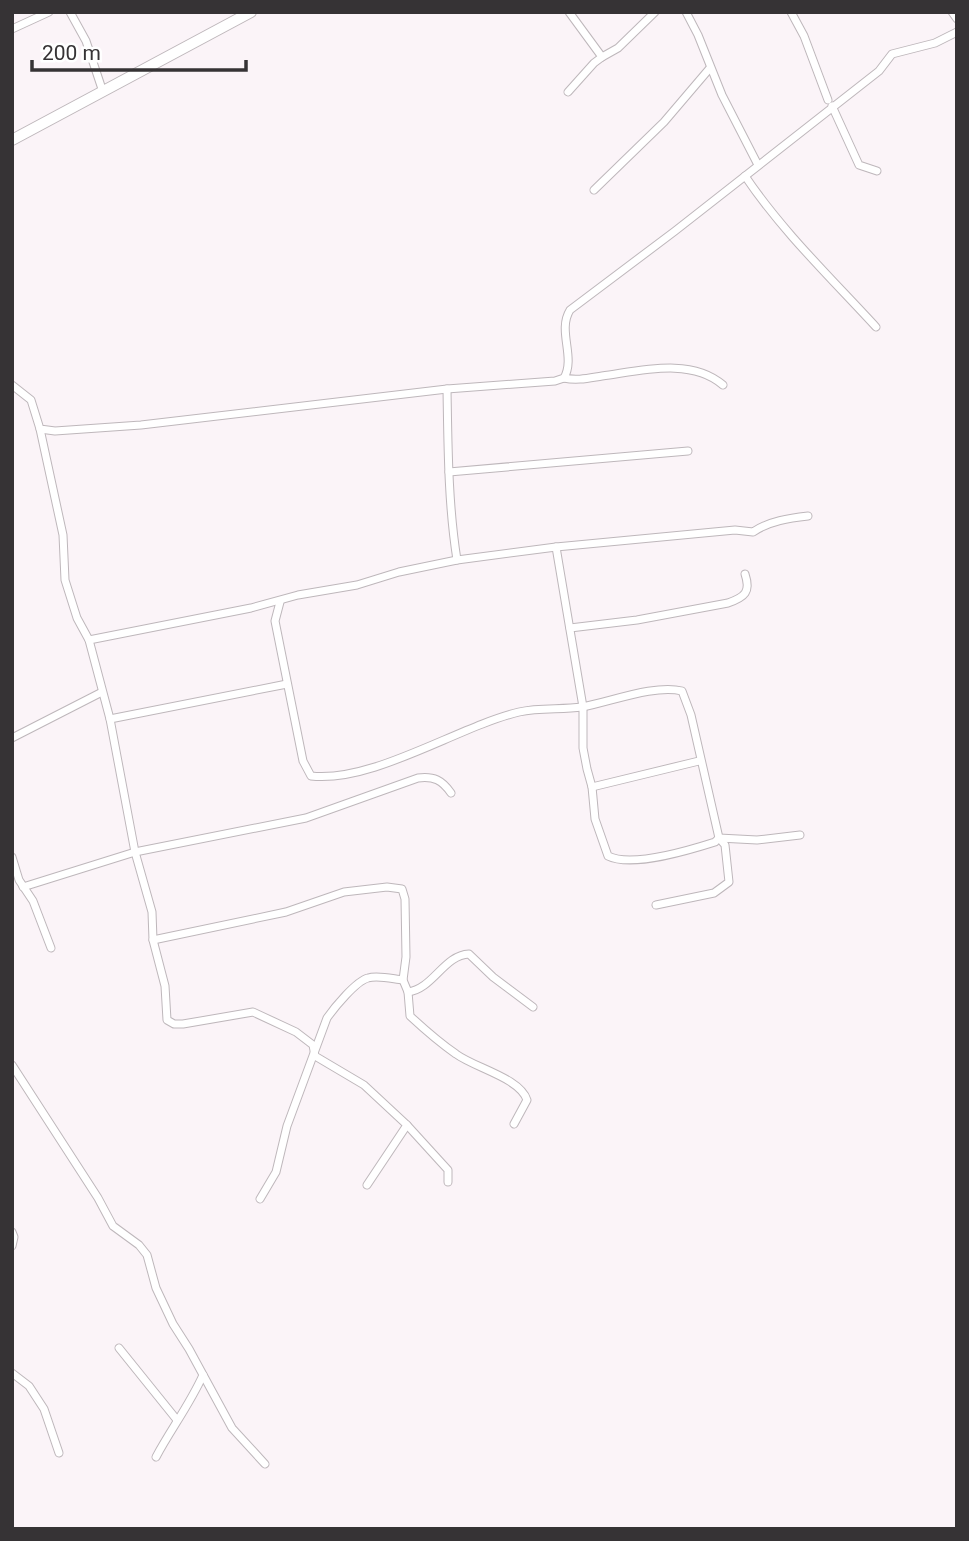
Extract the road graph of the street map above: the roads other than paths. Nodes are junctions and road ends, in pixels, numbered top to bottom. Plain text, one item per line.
1 (49, 12) edge
2 (70, 12) edge
3 (251, 12) edge
4 (569, 12) edge
5 (655, 12) edge
6 (686, 12) edge
7 (791, 12) edge
8 (952, 12) edge
9 (957, 19) edge
10 (12, 29) edge
11 (957, 32) edge
12 (602, 57) junction
13 (710, 68) junction
14 (103, 92) junction
15 (568, 92) dead end
16 (830, 103) junction
17 (12, 140) edge
18 (758, 165) junction
19 (877, 171) dead end
20 (745, 176) junction
21 (594, 190) dead end
22 (876, 327) dead end
23 (564, 377) junction
24 (12, 385) edge
25 (723, 385) dead end
26 (447, 389) junction
27 (40, 429) junction
28 (688, 451) dead end
29 (449, 472) junction
30 (808, 516) dead end
31 (556, 547) junction
32 (457, 560) junction
33 (745, 574) dead end
34 (280, 602) junction
35 (570, 628) junction
36 (89, 640) junction
37 (287, 684) junction
38 (102, 692) junction
39 (583, 706) junction
40 (110, 719) junction
41 (12, 738) edge
42 (699, 761) junction
43 (592, 788) junction
44 (451, 793) dead end
45 (800, 835) dead end
46 (719, 838) junction
47 (135, 852) junction
48 (12, 857) edge
49 (23, 887) junction
50 (656, 905) dead end
51 (153, 940) junction
52 (51, 947) dead end
53 (403, 980) junction
54 (408, 992) junction
55 (533, 1007) dead end
56 (315, 1056) junction
57 (14, 1072) edge
58 (514, 1124) dead end
59 (407, 1125) junction
60 (448, 1182) dead end
61 (368, 1185) dead end
62 (260, 1199) dead end
63 (12, 1232) edge
64 (12, 1246) edge
65 (119, 1348) dead end
66 (12, 1373) edge
67 (203, 1375) junction
68 (177, 1420) junction
69 (59, 1453) dead end
70 (156, 1457) dead end
71 (265, 1464) dead end

1 - 10 street
2 - 14 street
3 - 14 main road
4 - 12 street
5 - 12 street
6 - 13 street
7 - 16 street
8 - 9 street
11 - 16 street
12 - 15 street
13 - 18 street
13 - 21 street
14 - 17 main road
16 - 18 street
16 - 19 street
18 - 20 street
20 - 22 street
20 - 23 street
23 - 25 street
23 - 26 street
24 - 27 street
26 - 27 street
26 - 29 street
27 - 36 street
28 - 29 street
29 - 32 street
30 - 31 street
31 - 32 street
31 - 35 street
32 - 34 street
33 - 35 street
34 - 36 street
34 - 37 street
35 - 39 street
36 - 38 street
37 - 39 street
37 - 40 street
38 - 40 street
38 - 41 street
39 - 42 street
39 - 43 street
40 - 47 street
42 - 43 street
42 - 46 street
43 - 46 street
44 - 47 street
45 - 46 street
46 - 50 street
47 - 49 street
47 - 51 street
48 - 49 street
49 - 52 street
51 - 53 street
51 - 56 street
53 - 54 street
53 - 56 street
54 - 55 street
54 - 58 street
56 - 59 street
56 - 62 street
57 - 67 street
59 - 60 street
59 - 61 street
63 - 64 street
65 - 68 street
66 - 69 street
67 - 68 street
67 - 71 street
68 - 70 street

